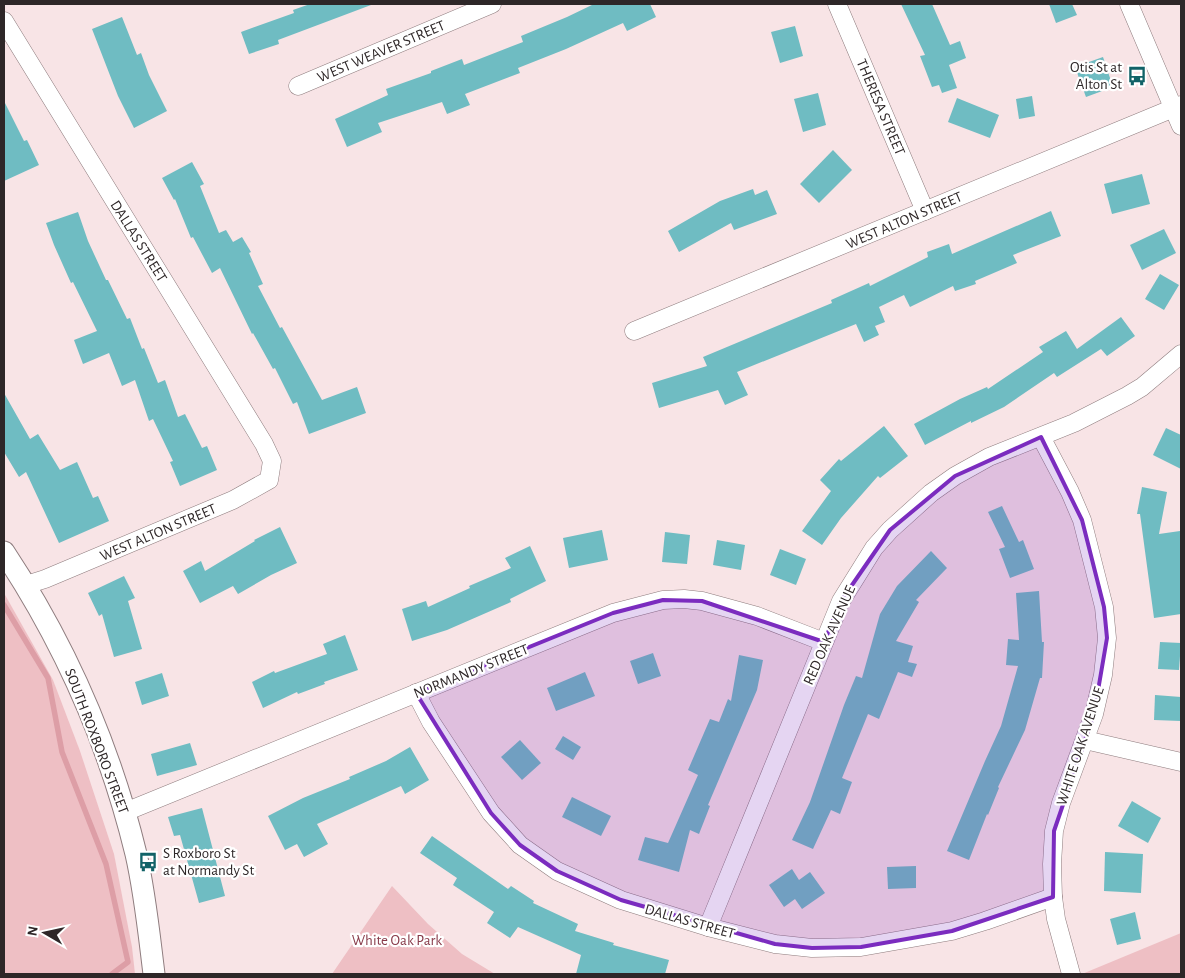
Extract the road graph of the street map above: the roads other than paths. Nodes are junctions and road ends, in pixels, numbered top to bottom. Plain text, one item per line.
1 (492, 4) edge
2 (837, 4) edge
3 (1129, 4) edge
4 (4, 21) edge
5 (298, 86) dead end
6 (1177, 106) edge
7 (1181, 126) edge
8 (925, 211) junction
9 (634, 332) dead end
10 (1181, 354) edge
11 (1041, 436) junction
12 (272, 461) joint
13 (4, 552) edge
14 (26, 585) junction
15 (824, 642) junction
16 (416, 693) junction
17 (1085, 740) junction
18 (1181, 762) edge
19 (125, 812) junction
20 (1052, 897) junction
21 (708, 927) junction
22 (154, 974) edge
23 (1071, 974) edge

1 - 5 street, WEST WEAVER STREET
2 - 8 street, THERESA STREET
3 - 6 street
4 - 12 street, DALLAS STREET
6 - 7 street
6 - 8 street, WEST ALTON STREET
8 - 9 street, WEST ALTON STREET
10 - 11 street, RED OAK AVENUE
11 - 15 street, RED OAK AVENUE
11 - 17 street, WHITE OAK AVENUE
12 - 14 street, WEST ALTON STREET
13 - 14 street, SOUTH ROXBORO STREET
14 - 19 street, SOUTH ROXBORO STREET
15 - 16 street, NORMANDY STREET
15 - 21 street, RED OAK AVENUE
16 - 19 street, NORMANDY STREET
16 - 21 street, DALLAS STREET
17 - 18 street
17 - 20 street, WHITE OAK AVENUE
19 - 22 street, SOUTH ROXBORO STREET
20 - 21 street, DALLAS STREET
20 - 23 street, WHITE OAK AVENUE

